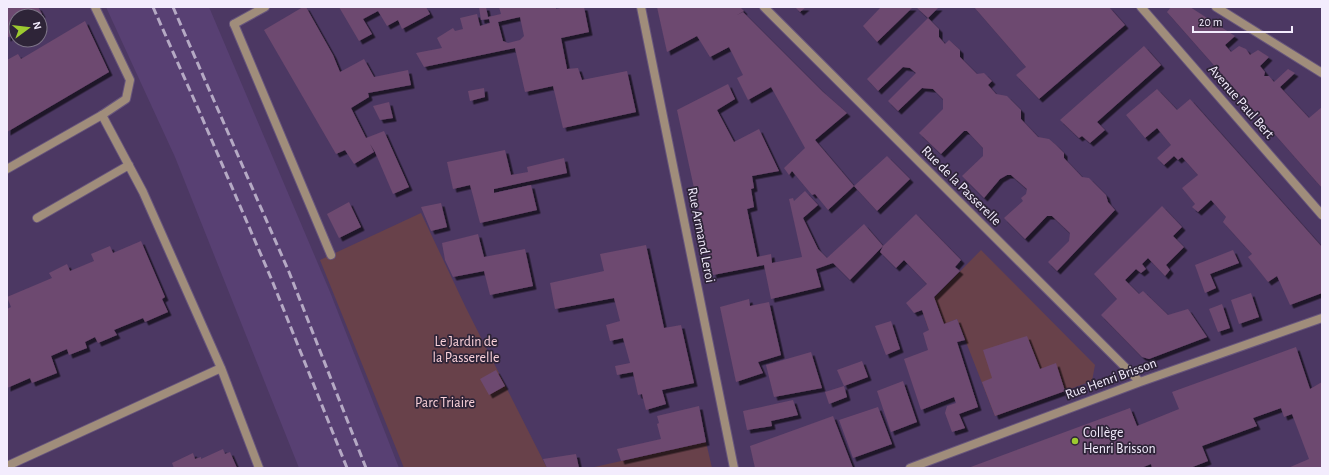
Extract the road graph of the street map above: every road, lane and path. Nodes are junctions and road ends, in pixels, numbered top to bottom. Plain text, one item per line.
1 (95, 7) edge
2 (265, 7) edge
3 (641, 7) edge
4 (764, 7) edge
5 (1141, 7) edge
6 (1216, 7) edge
7 (253, 10) edge
8 (1322, 72) edge
9 (102, 115) junction
10 (129, 165) junction
11 (7, 169) edge
12 (1322, 215) edge
13 (37, 218) dead end
14 (331, 255) dead end
15 (1322, 318) edge
16 (221, 368) junction
17 (1140, 382) junction
18 (7, 466) edge
19 (258, 468) edge
20 (734, 468) edge
21 (910, 468) edge

1 - 9 street
2 - 7 street
3 - 20 street, Rue Armand Leroi
4 - 17 street, Rue de la Passerelle
5 - 12 street, Avenue Paul Bert
6 - 8 street
7 - 14 street
9 - 10 street
9 - 11 street
10 - 13 street
10 - 16 street
15 - 17 street, Rue Henri Brisson
16 - 18 street
16 - 19 street
17 - 21 street, Rue Henri Brisson

